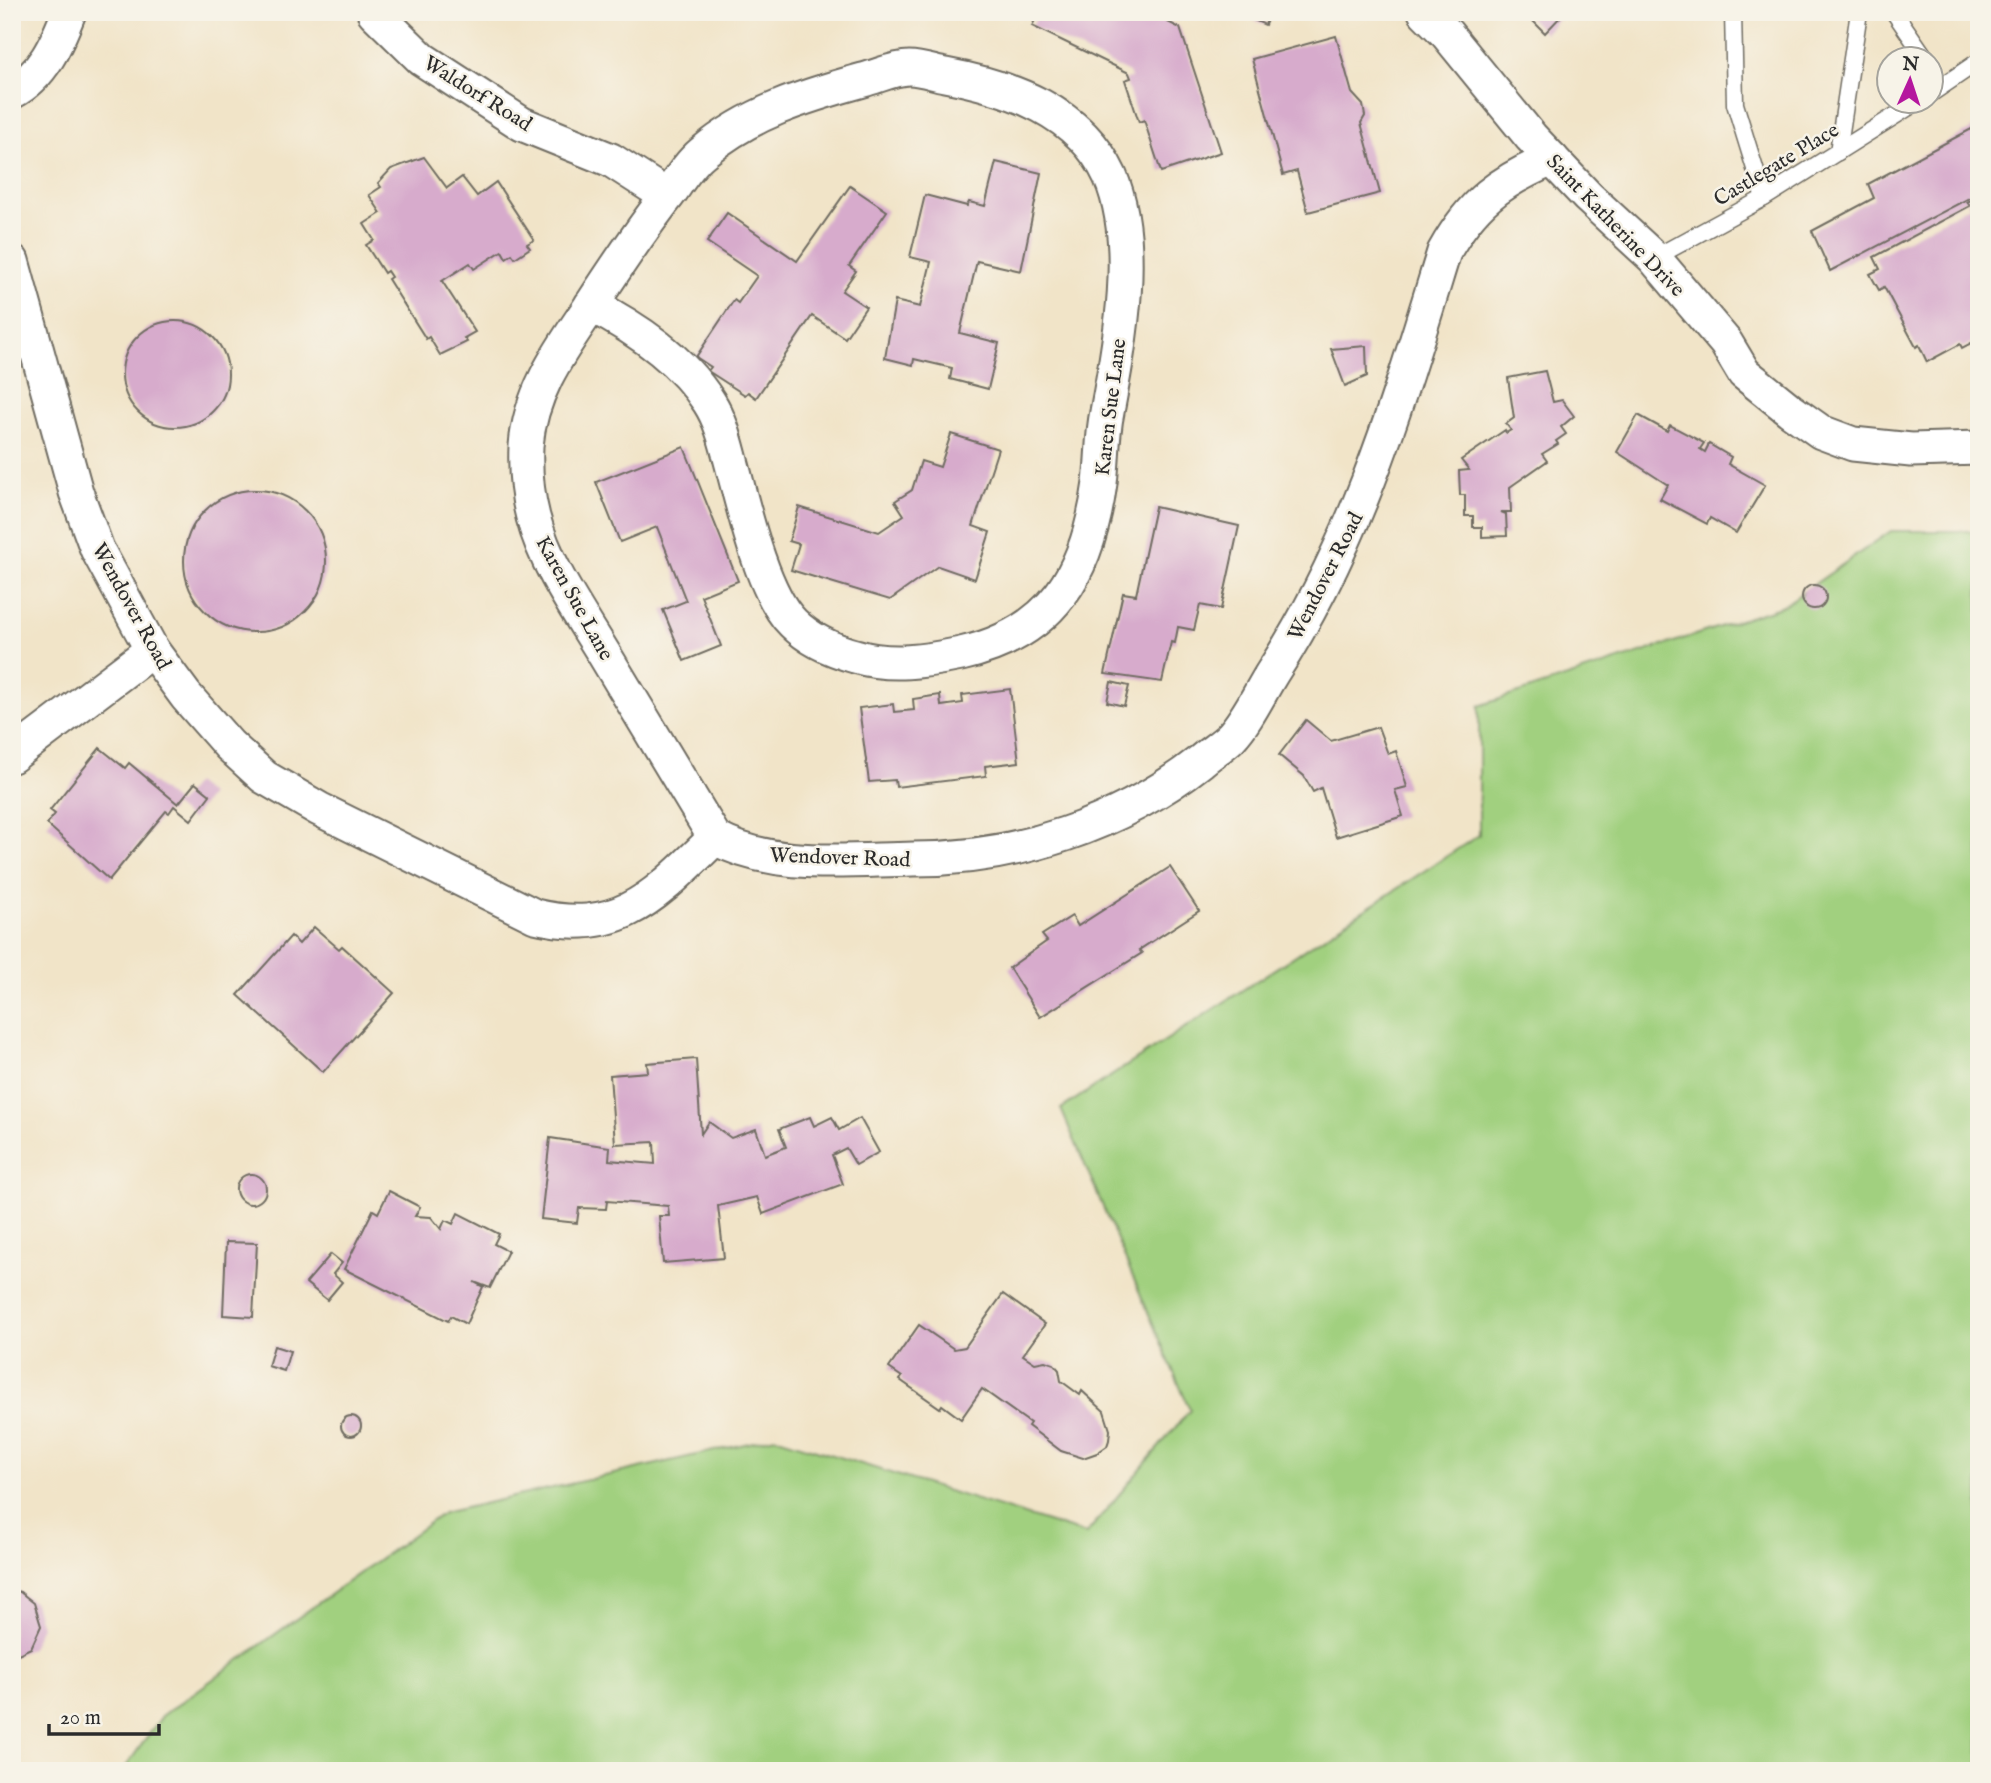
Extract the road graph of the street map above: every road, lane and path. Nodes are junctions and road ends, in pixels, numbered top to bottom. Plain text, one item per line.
1 (69, 12) edge
2 (374, 12) edge
3 (1425, 12) edge
4 (1733, 12) edge
5 (1859, 12) edge
6 (1894, 12) edge
7 (1917, 46) edge
8 (1979, 61) edge
9 (1946, 84) edge
10 (12, 92) edge
11 (1895, 116) edge
12 (1838, 152) junction
13 (1552, 159) junction
14 (667, 196) junction
15 (1764, 198) junction
16 (1654, 258) junction
17 (12, 261) edge
18 (591, 305) junction
19 (1979, 448) edge
20 (152, 649) junction
21 (12, 756) edge
22 (715, 838) junction

1 - 10 street
2 - 14 street, Waldorf Road
3 - 13 street, Saint Katherine Drive
4 - 15 lane
5 - 12 lane
6 - 7 lane
8 - 9 lane
11 - 12 lane, Castlegate Place
12 - 15 lane, Castlegate Place
13 - 16 street, Saint Katherine Drive
13 - 22 street, Wendover Road
14 - 18 street, Karen Sue Lane
14 - 18 street, Karen Sue Lane
15 - 16 lane, Castlegate Place
16 - 19 street, Saint Katherine Drive
17 - 20 street, Wendover Road
18 - 22 street, Karen Sue Lane
20 - 21 street
20 - 22 street, Wendover Road

